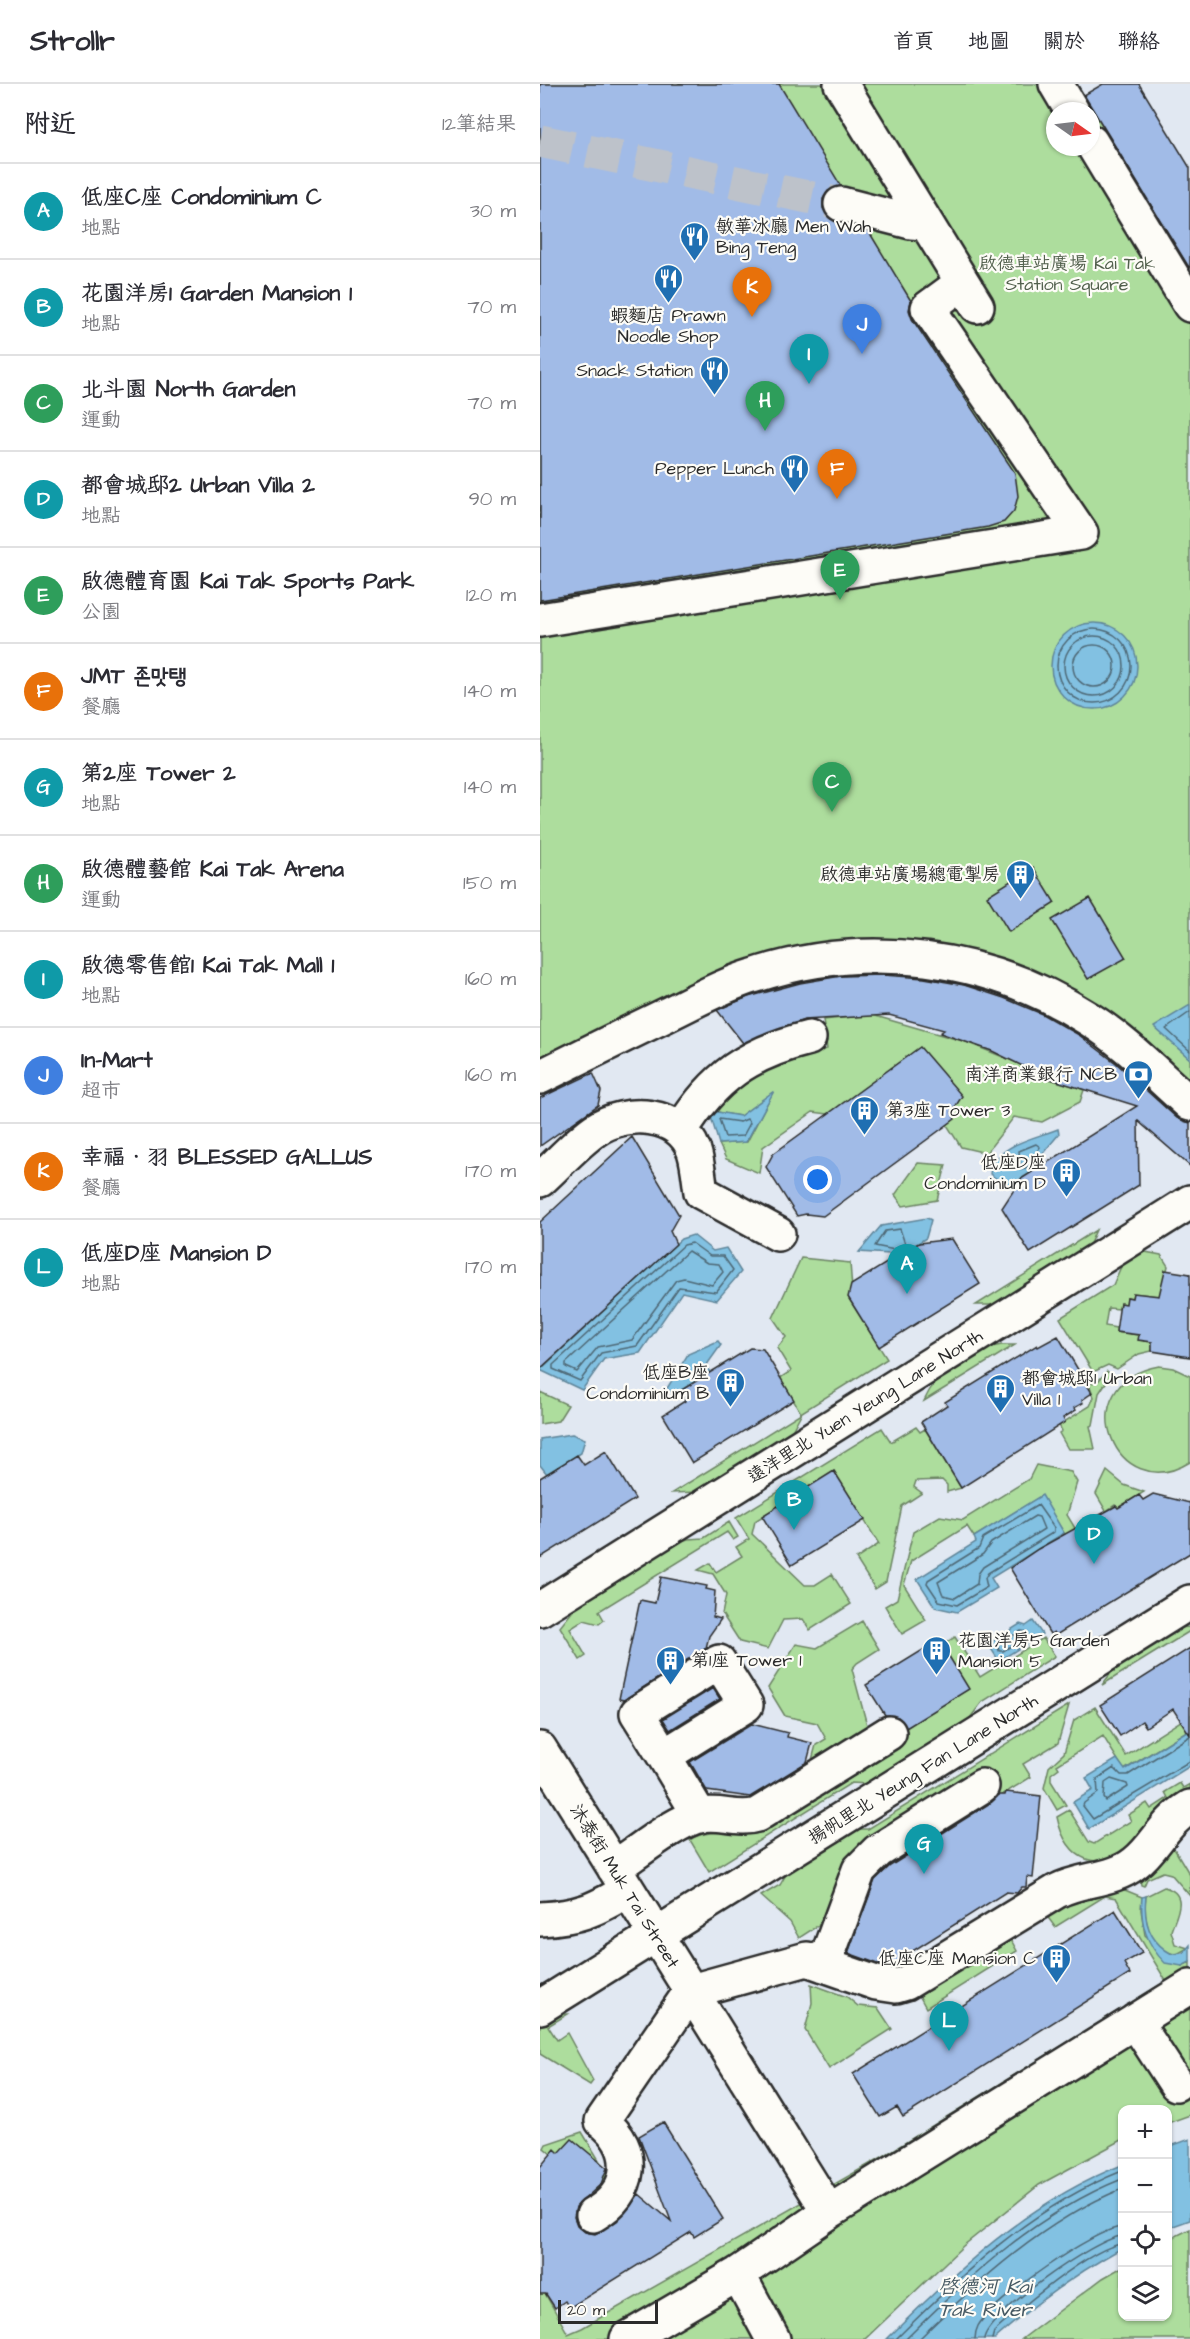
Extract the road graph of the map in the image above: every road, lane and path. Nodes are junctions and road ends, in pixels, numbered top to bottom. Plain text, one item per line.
1 (841, 84) edge
2 (1056, 84) edge
3 (1067, 102) edge
4 (1100, 156) edge
5 (842, 204) tunnel mouth
6 (925, 223) junction
7 (1190, 305) edge
8 (540, 620) edge
9 (809, 1038) dead end
10 (540, 1077) edge
11 (1190, 1104) edge
12 (681, 1130) junction
13 (540, 1180) edge
14 (1190, 1202) edge
15 (778, 1234) dead end
16 (1190, 1602) edge
17 (540, 1609) edge
18 (889, 1733) dead end
19 (540, 1749) edge
20 (664, 1756) dead end
21 (982, 1786) dead end
22 (1190, 1807) edge
23 (700, 1816) junction
24 (621, 1879) junction
25 (540, 1919) edge
26 (656, 1935) junction
27 (824, 1965) junction
28 (1190, 1987) edge
29 (691, 1991) junction
30 (540, 2007) edge
31 (1135, 2021) junction
32 (1176, 2084) dead end
33 (829, 2212) junction
34 (593, 2215) dead end
35 (738, 2274) junction
36 (627, 2339) edge
37 (773, 2339) edge

1 - 6 street
2 - 3 street
4 - 7 street
5 - 6 street
6 - 8 street
9 - 12 street
10 - 11 street
12 - 13 street
12 - 15 street
14 - 17 street, 遠洋里北 Yuen Yeung Lane North
16 - 26 street, 揚帆里北 Yeung Fan Lane North
18 - 23 street
19 - 24 street, 沐泰街 Muk Tai Street
20 - 23 street
21 - 27 street
22 - 27 street
23 - 24 street
24 - 25 street
24 - 26 street, 沐泰街 Muk Tai Street
26 - 29 street, 沐泰街 Muk Tai Street
26 - 30 street, 揚帆里北 Yeung Fan Lane North
27 - 29 street
28 - 31 street
29 - 33 street, 沐泰街 Muk Tai Street
29 - 34 street
31 - 32 street
31 - 33 street
33 - 35 street
35 - 36 street
35 - 37 street

